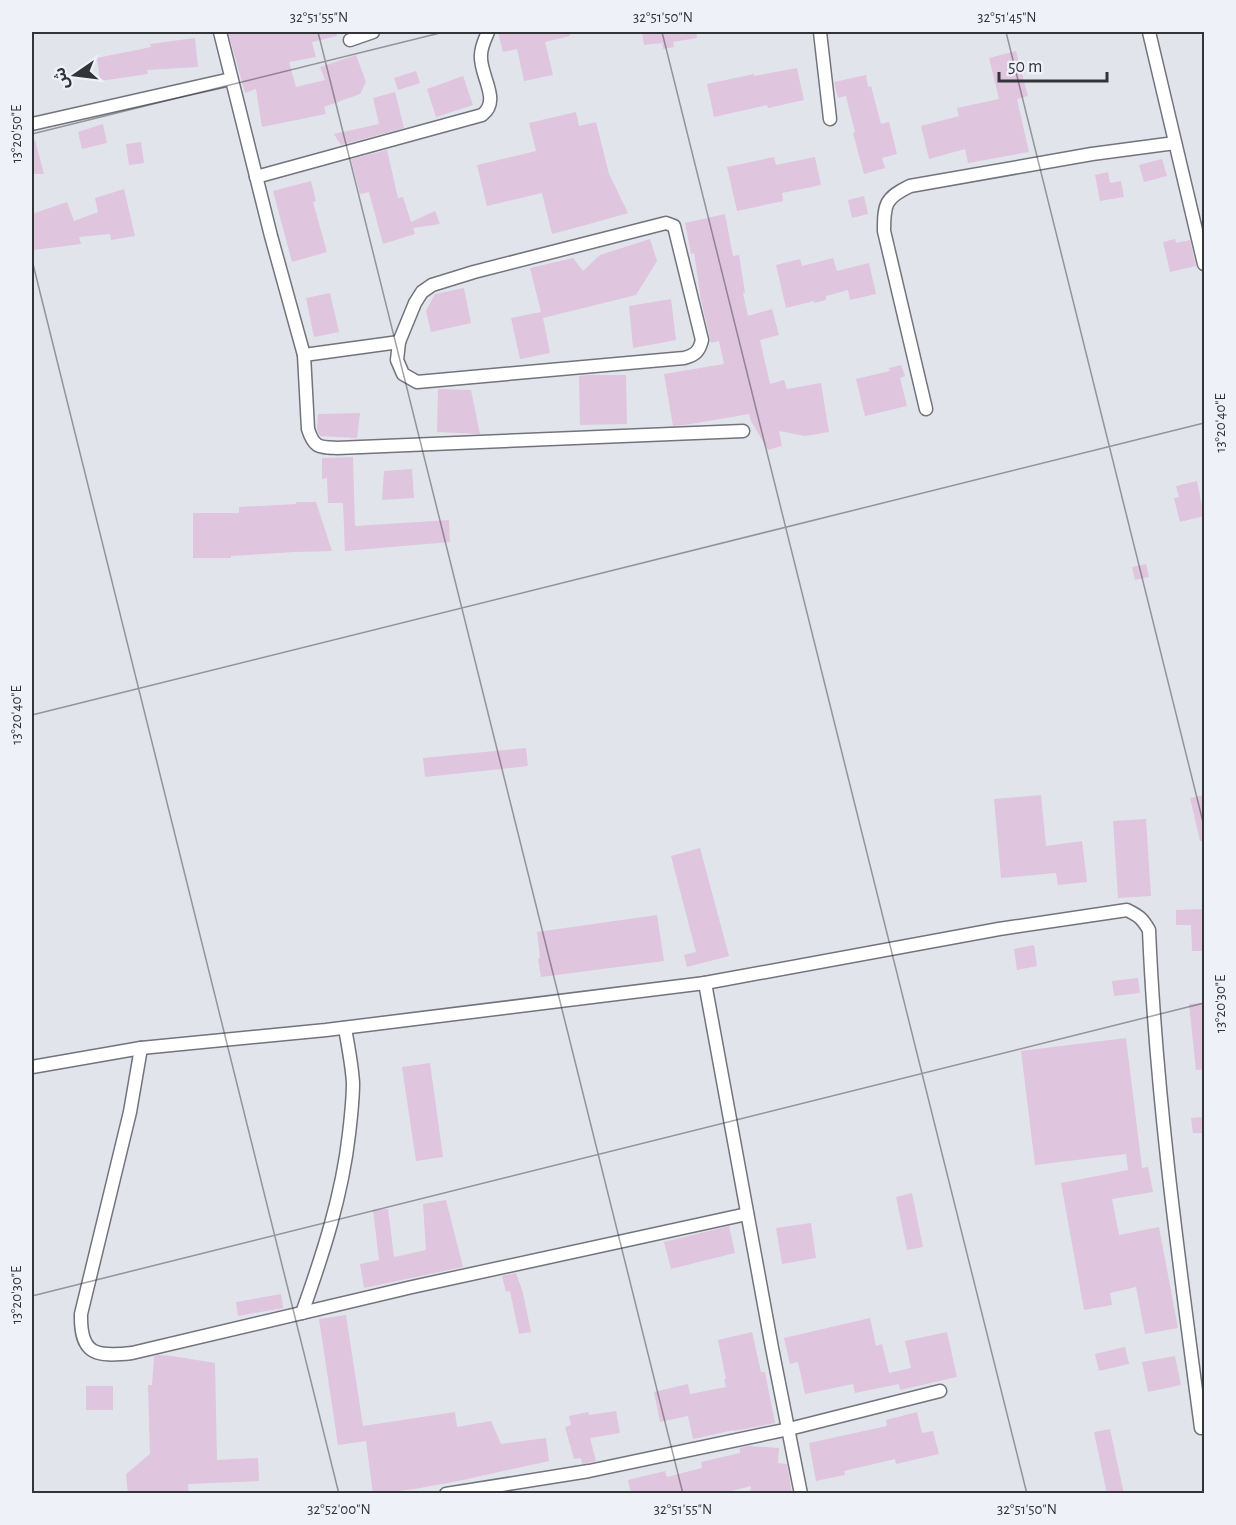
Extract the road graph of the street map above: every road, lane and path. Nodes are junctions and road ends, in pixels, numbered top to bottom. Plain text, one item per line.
1 (220, 32) edge
2 (373, 32) edge
3 (488, 32) edge
4 (820, 32) edge
5 (1149, 32) edge
6 (350, 40) dead end
7 (231, 79) junction
8 (830, 119) dead end
9 (32, 124) edge
10 (1175, 143) junction
11 (256, 177) junction
12 (1204, 256) edge
13 (399, 342) junction
14 (304, 355) junction
15 (926, 409) dead end
16 (743, 431) dead end
17 (705, 983) junction
18 (345, 1028) junction
19 (141, 1048) junction
20 (32, 1067) edge
21 (747, 1214) junction
22 (302, 1313) junction
23 (940, 1391) dead end
24 (1201, 1428) dead end
25 (789, 1429) junction
26 (446, 1494) edge
27 (801, 1494) edge

1 - 7 street
2 - 6 street
3 - 11 street
4 - 8 street
5 - 10 street
7 - 9 street
7 - 11 street
10 - 12 street
10 - 15 street
11 - 14 street
13 - 13 street
13 - 14 street
14 - 16 street
17 - 18 street
17 - 21 street
17 - 24 street
18 - 19 street
18 - 22 street
19 - 20 street
19 - 22 street
21 - 22 street
21 - 25 street
23 - 25 street
25 - 26 street
25 - 27 street

